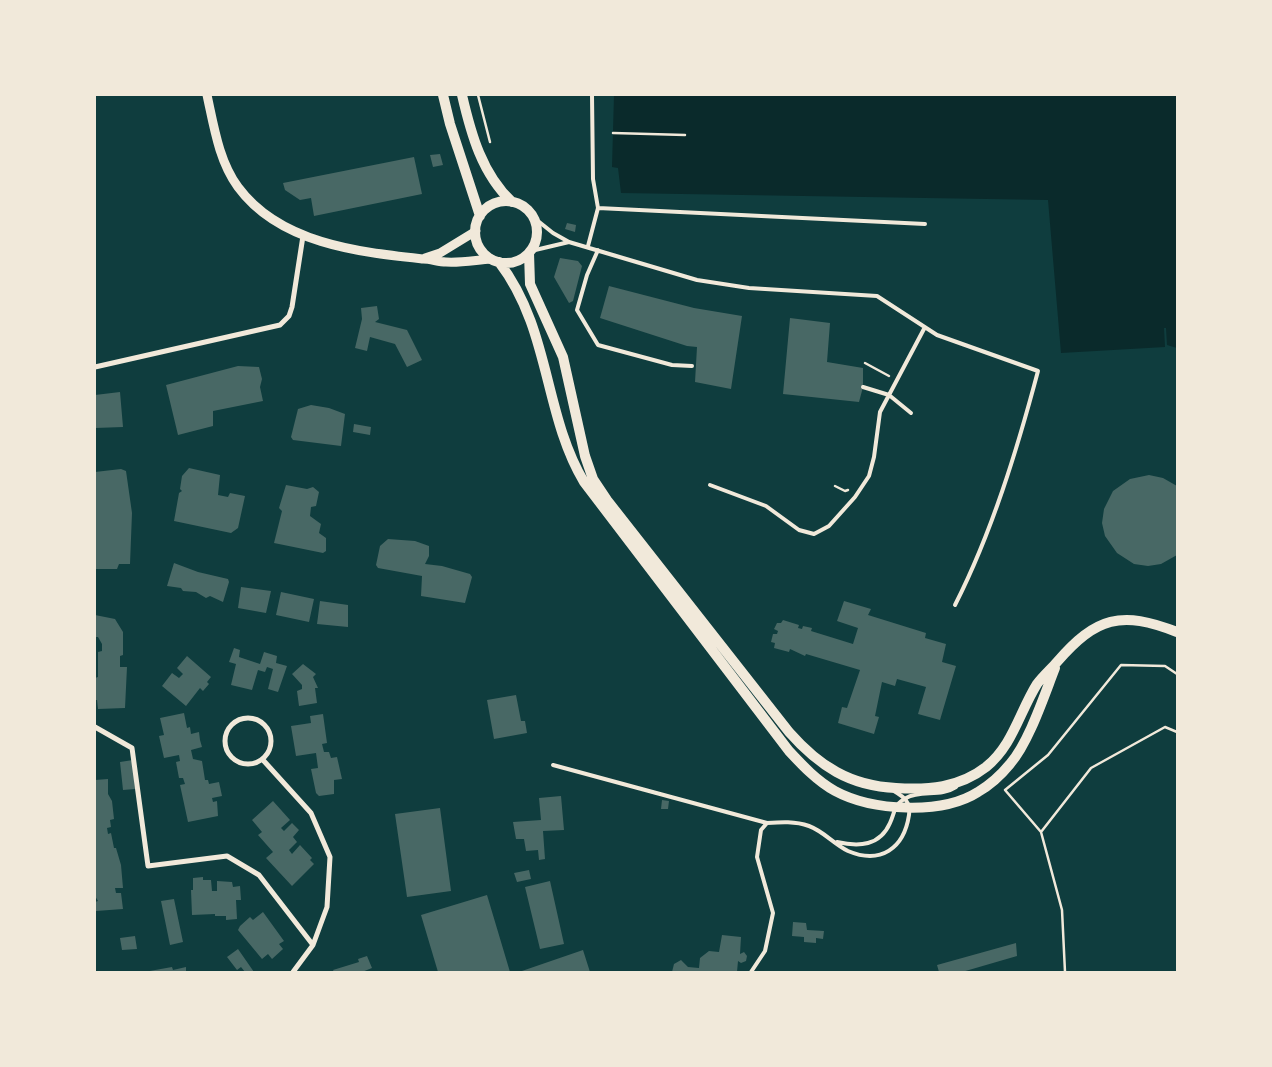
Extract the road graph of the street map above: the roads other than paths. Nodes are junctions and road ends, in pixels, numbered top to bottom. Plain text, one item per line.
1 (207, 95) edge
2 (443, 95) edge
3 (462, 95) edge
4 (592, 95) edge
5 (512, 202) junction
6 (598, 208) junction
7 (480, 216) junction
8 (533, 217) junction
9 (925, 224) dead end
10 (476, 231) junction
11 (302, 236) junction
12 (569, 242) junction
13 (588, 246) junction
14 (598, 250) junction
15 (530, 252) junction
16 (424, 259) junction
17 (495, 261) junction
18 (925, 326) junction
19 (95, 366) edge
20 (692, 366) dead end
21 (863, 387) dead end
22 (889, 395) junction
23 (911, 413) dead end
24 (710, 484) dead end
25 (955, 605) dead end
26 (1177, 632) edge
27 (1057, 662) junction
28 (95, 727) edge
29 (263, 760) junction
30 (553, 765) dead end
31 (964, 780) junction
32 (889, 788) junction
33 (908, 803) junction
34 (894, 807) junction
35 (767, 822) junction
36 (833, 841) junction
37 (313, 945) junction
38 (293, 972) edge
39 (751, 972) edge

1 - 11 street
2 - 7 main road
3 - 5 main road
4 - 6 lane
5 - 7 main road
5 - 8 main road
6 - 9 lane
6 - 13 lane
7 - 10 main road
8 - 12 lane
8 - 15 main road
10 - 16 street
10 - 17 main road
11 - 16 street
11 - 19 street
12 - 13 lane
12 - 15 lane
13 - 14 lane
14 - 18 lane
14 - 20 lane
15 - 17 main road
15 - 32 main road
16 - 17 street
17 - 34 main road
18 - 22 lane
18 - 25 lane
21 - 22 lane
22 - 23 lane
22 - 24 lane
26 - 27 main road
27 - 31 main road
27 - 33 main road
28 - 37 street
29 - 29 street
29 - 37 street
30 - 35 lane
31 - 32 main road
31 - 33 lane
32 - 33 lane
33 - 34 main road
33 - 36 lane
34 - 36 lane
35 - 36 lane
35 - 39 lane
37 - 38 street

